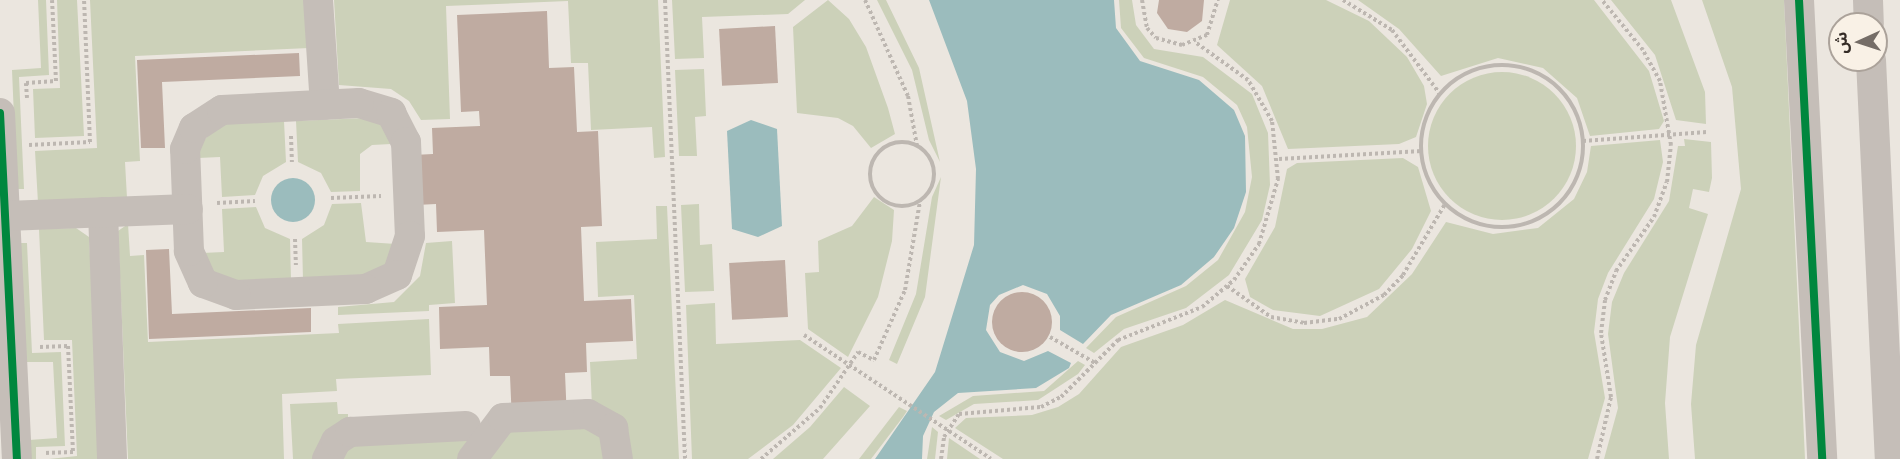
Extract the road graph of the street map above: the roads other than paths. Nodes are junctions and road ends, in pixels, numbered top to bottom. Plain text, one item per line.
1 (318, 0) edge
2 (1798, 0) edge
3 (1874, 72) edge
4 (325, 105) junction
5 (0, 124) edge
6 (1887, 128) edge
7 (188, 209) junction
8 (103, 212) junction
9 (6, 216) junction
10 (5, 296) edge
11 (465, 426) dead end
12 (1893, 442) edge
13 (17, 459) edge
14 (112, 459) edge
15 (327, 459) edge
16 (472, 459) edge
17 (618, 459) edge
18 (1822, 459) edge

1 - 4 street
2 - 18 street
3 - 6 street
4 - 7 street
4 - 7 street
5 - 9 street
6 - 12 street
7 - 8 street
8 - 9 street
8 - 14 street
9 - 10 street
10 - 13 street
11 - 15 street
16 - 17 street

